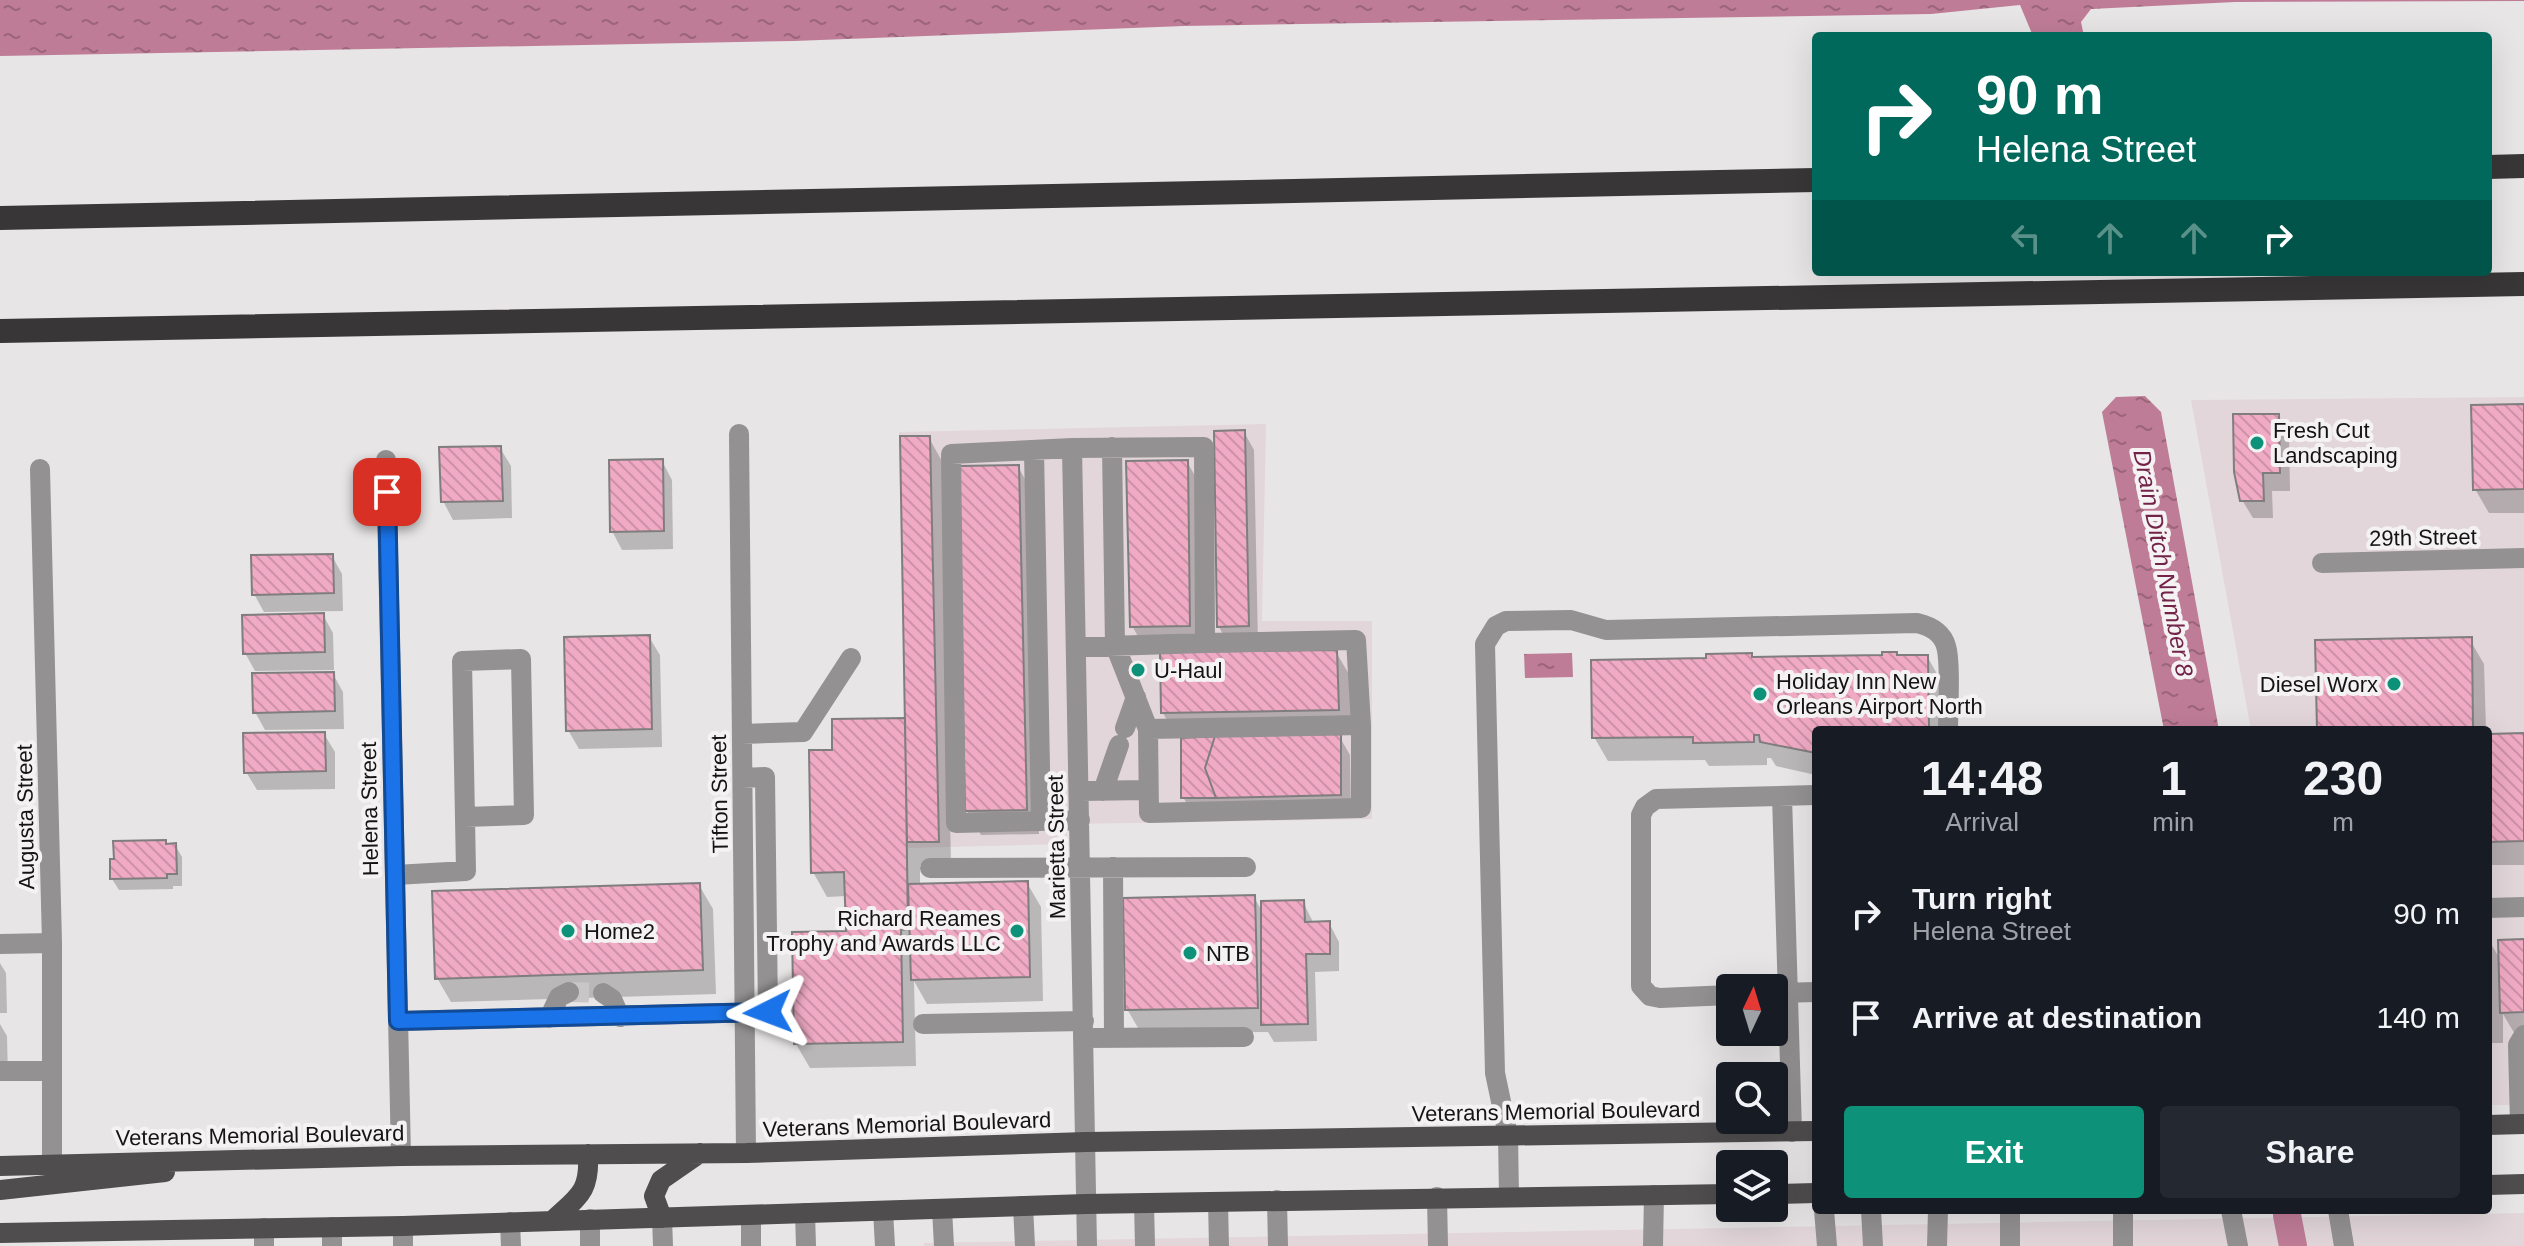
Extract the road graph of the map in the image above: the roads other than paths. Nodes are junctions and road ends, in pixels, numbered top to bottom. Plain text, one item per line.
1 (2524, 166) edge
2 (2492, 167) edge
3 (1812, 180) edge
4 (0, 218) edge
5 (2524, 284) edge
6 (0, 331) edge
7 (739, 434) dead end
8 (1112, 447) junction
9 (1072, 448) junction
10 (1034, 450) junction
11 (386, 460) dead end
12 (40, 469) dead end
13 (2524, 558) edge
14 (2322, 563) dead end
15 (1205, 643) junction
16 (1115, 645) junction
17 (1076, 647) junction
18 (851, 658) dead end
19 (1136, 697) junction
20 (1361, 725) junction
21 (1948, 726) edge
22 (1148, 729) junction
23 (742, 734) junction
24 (1148, 790) junction
25 (1079, 791) junction
26 (1103, 791) junction
27 (1812, 795) edge
28 (1782, 796) junction
29 (465, 817) junction
30 (1080, 820) junction
31 (1041, 821) junction
32 (1113, 867) junction
33 (1246, 867) dead end
34 (930, 868) dead end
35 (1081, 868) junction
36 (395, 875) junction
37 (2524, 907) edge
38 (2492, 908) edge
39 (52, 943) junction
40 (0, 944) edge
41 (1780, 974) edge
42 (569, 992) dead end
43 (1812, 992) edge
44 (603, 993) dead end
45 (1788, 993) edge
46 (1716, 996) edge
47 (745, 1014) junction
48 (620, 1017) junction
49 (549, 1018) junction
50 (398, 1021) junction
51 (923, 1024) dead end
52 (1084, 1030) junction
53 (2524, 1035) edge
54 (1244, 1037) dead end
55 (1114, 1038) junction
56 (1785, 1046) edge
57 (0, 1071) edge
58 (52, 1071) junction
59 (2522, 1124) edge
60 (2492, 1125) edge
61 (1812, 1131) edge
62 (1792, 1132) junction
63 (1508, 1135) junction
64 (1086, 1142) junction
65 (700, 1153) junction
66 (746, 1153) junction
67 (588, 1154) junction
68 (401, 1156) junction
69 (236, 1160) junction
70 (52, 1164) junction
71 (0, 1166) edge
72 (2524, 1184) edge
73 (2492, 1185) edge
74 (0, 1190) edge
75 (1812, 1193) edge
76 (1716, 1194) edge
77 (1788, 1194) edge
78 (1654, 1195) junction
79 (1509, 1196) junction
80 (1437, 1197) junction
81 (1277, 1200) junction
82 (1218, 1202) junction
83 (1144, 1203) junction
84 (1086, 1204) junction
85 (1023, 1206) junction
86 (942, 1209) junction
87 (883, 1211) junction
88 (805, 1213) junction
89 (1824, 1214) edge
90 (1871, 1214) edge
91 (1938, 1214) edge
92 (2010, 1214) edge
93 (2123, 1214) edge
94 (2232, 1214) edge
95 (2339, 1214) edge
96 (751, 1215) junction
97 (662, 1218) junction
98 (590, 1219) junction
99 (553, 1220) junction
100 (510, 1222) junction
101 (0, 1233) edge
102 (403, 1236) edge
103 (264, 1237) edge
104 (332, 1237) edge
105 (188, 1238) edge
106 (57, 1239) edge
107 (125, 1239) edge
108 (511, 1246) edge
109 (590, 1246) edge
110 (663, 1246) edge
111 (751, 1246) edge
112 (806, 1246) edge
113 (885, 1246) edge
114 (944, 1246) edge
115 (1025, 1246) edge
116 (1087, 1246) edge
117 (1145, 1246) edge
118 (1219, 1246) edge
119 (1278, 1246) edge
120 (1438, 1246) edge
121 (1653, 1246) edge
122 (1827, 1246) edge
123 (1873, 1246) edge
124 (1937, 1246) edge
125 (2010, 1246) edge
126 (2123, 1246) edge
127 (2238, 1246) edge
128 (2344, 1246) edge

1 - 2 highway
3 - 4 highway
5 - 6 highway
7 - 23 street, Tifton Street
8 - 9 street
8 - 15 street
8 - 16 street
9 - 10 street
9 - 17 street, Marietta Street
10 - 31 street
10 - 31 street
11 - 36 street, Helena Street
12 - 39 street, Augusta Street
13 - 14 street, 29th Street
15 - 16 street
15 - 20 street
16 - 17 street
16 - 19 street
17 - 25 street, Marietta Street
18 - 23 street
19 - 22 street
19 - 26 street
20 - 22 street
20 - 24 street
21 - 63 street
22 - 24 street
23 - 47 street, Tifton Street
24 - 26 street
25 - 26 street
25 - 30 street, Marietta Street
27 - 28 street
28 - 41 street
28 - 46 street
29 - 29 street
29 - 36 street
30 - 31 street
30 - 35 street, Marietta Street
32 - 33 street
32 - 35 street
32 - 55 street
34 - 35 street
35 - 52 street, Marietta Street
36 - 50 street, Helena Street
37 - 38 street
39 - 40 street
39 - 58 street, Augusta Street
42 - 49 street
43 - 45 street
44 - 48 street
47 - 48 street
47 - 66 street, Tifton Street
48 - 49 street
49 - 50 street
50 - 68 street, Helena Street
51 - 52 street
52 - 55 street
52 - 64 street, Marietta Street
53 - 59 street
54 - 55 street
56 - 62 street
57 - 58 street
58 - 70 street, Augusta Street
59 - 60 main road
61 - 62 main road, Veterans Memorial Boulevard
62 - 63 main road, Veterans Memorial Boulevard
63 - 64 main road, Veterans Memorial Boulevard
63 - 79 street
64 - 66 main road, Veterans Memorial Boulevard
64 - 84 street, Marietta Street
65 - 66 main road, Veterans Memorial Boulevard
65 - 67 main road, Veterans Memorial Boulevard
65 - 97 main road
67 - 68 main road, Veterans Memorial Boulevard
67 - 99 main road
68 - 69 main road, Veterans Memorial Boulevard
69 - 70 main road, Veterans Memorial Boulevard
69 - 74 main road
70 - 71 main road, Veterans Memorial Boulevard
72 - 73 main road
75 - 77 main road
76 - 78 main road
78 - 79 main road
78 - 121 street
79 - 80 main road
80 - 81 main road
80 - 120 street
81 - 82 main road
81 - 119 street
82 - 83 main road
82 - 118 street
83 - 84 main road
83 - 117 street
84 - 85 main road
84 - 116 street, Marietta Street
85 - 86 main road
85 - 115 street
86 - 87 main road
86 - 114 street
87 - 88 main road
87 - 113 street
88 - 96 main road
88 - 112 street
89 - 122 street
90 - 123 street
91 - 124 street
92 - 125 street
93 - 126 street
94 - 127 street
95 - 128 street
96 - 97 main road
96 - 111 street
97 - 98 main road
97 - 110 street
98 - 99 main road
98 - 109 street
99 - 100 main road
100 - 102 main road
100 - 108 street
101 - 106 main road
102 - 104 main road
103 - 104 main road
103 - 105 main road
105 - 107 main road
106 - 107 main road

